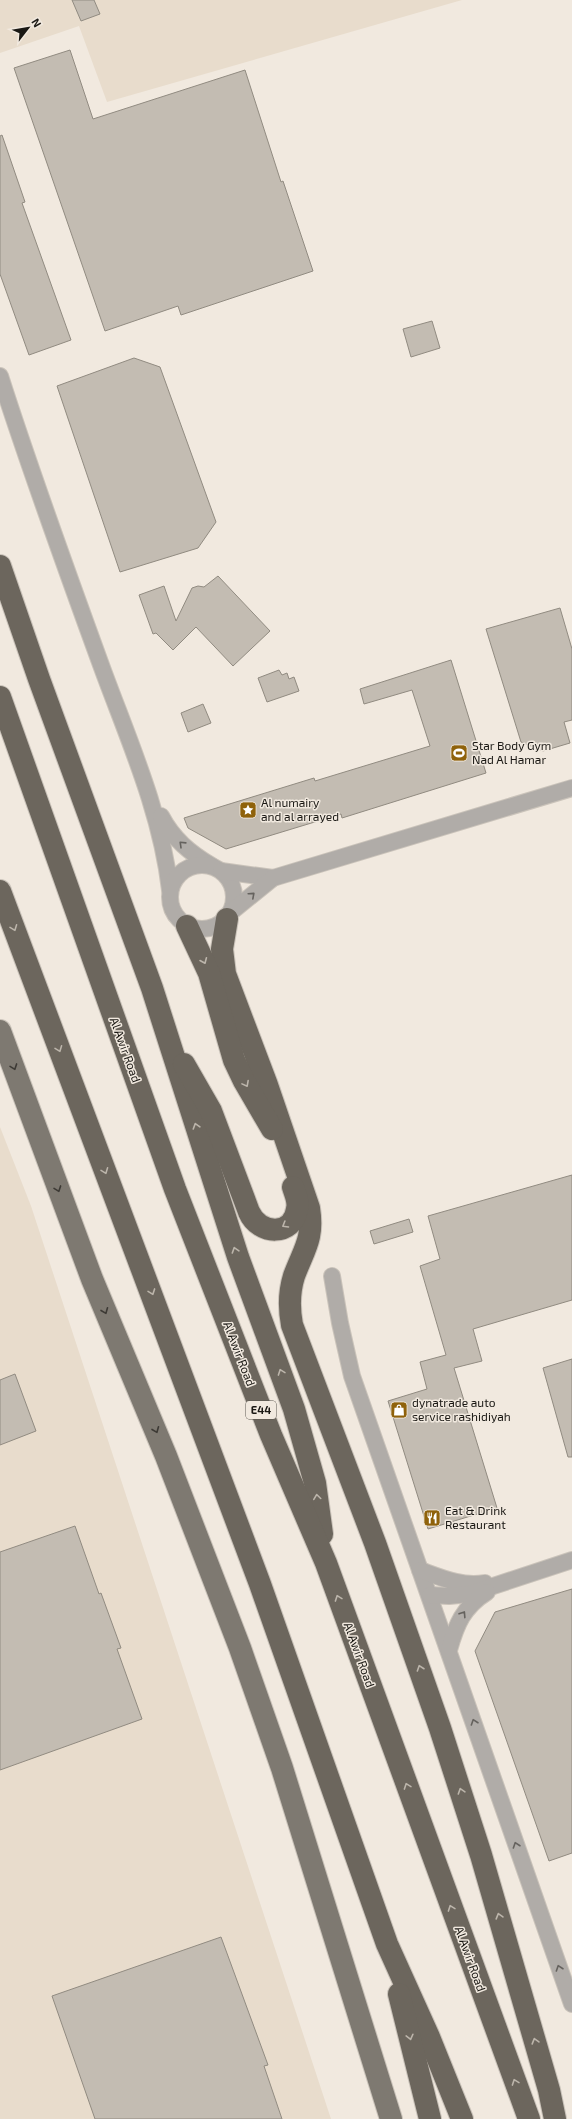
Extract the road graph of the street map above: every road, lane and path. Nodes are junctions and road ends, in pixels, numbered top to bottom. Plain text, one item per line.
1 (0, 376) edge
2 (0, 566) edge
3 (0, 698) edge
4 (572, 788) edge
5 (150, 798) junction
6 (217, 869) junction
7 (273, 878) junction
8 (170, 890) junction
9 (0, 891) edge
10 (229, 915) junction
11 (187, 926) junction
12 (0, 1031) edge
13 (170, 1046) junction
14 (332, 1276) dead end
15 (572, 1560) edge
16 (326, 1563) junction
17 (420, 1570) junction
18 (509, 1579) junction
19 (430, 1595) junction
20 (449, 1650) junction
21 (387, 1944) junction
22 (572, 2004) edge
23 (391, 2119) edge
24 (430, 2119) edge
25 (462, 2119) edge
26 (529, 2119) edge
27 (555, 2119) edge

1 - 5 street
2 - 13 highway
3 - 16 highway, Al Awir Road / E44
4 - 7 street
6 -> 5 street
5 - 8 street
6 - 7 street
6 - 8 street
6 - 10 street
10 -> 7 street
8 - 11 street
9 -> 21 highway
10 - 11 street
27 -> 10 highway
11 -> 13 highway
12 -> 23 main road
16 -> 13 highway
14 - 17 street
15 - 18 street
26 -> 16 highway, Al Awir Road / E44
17 - 18 street
17 - 19 street
18 - 19 street
20 -> 18 street
19 - 20 street
22 -> 20 street
21 -> 24 highway
21 - 25 highway

